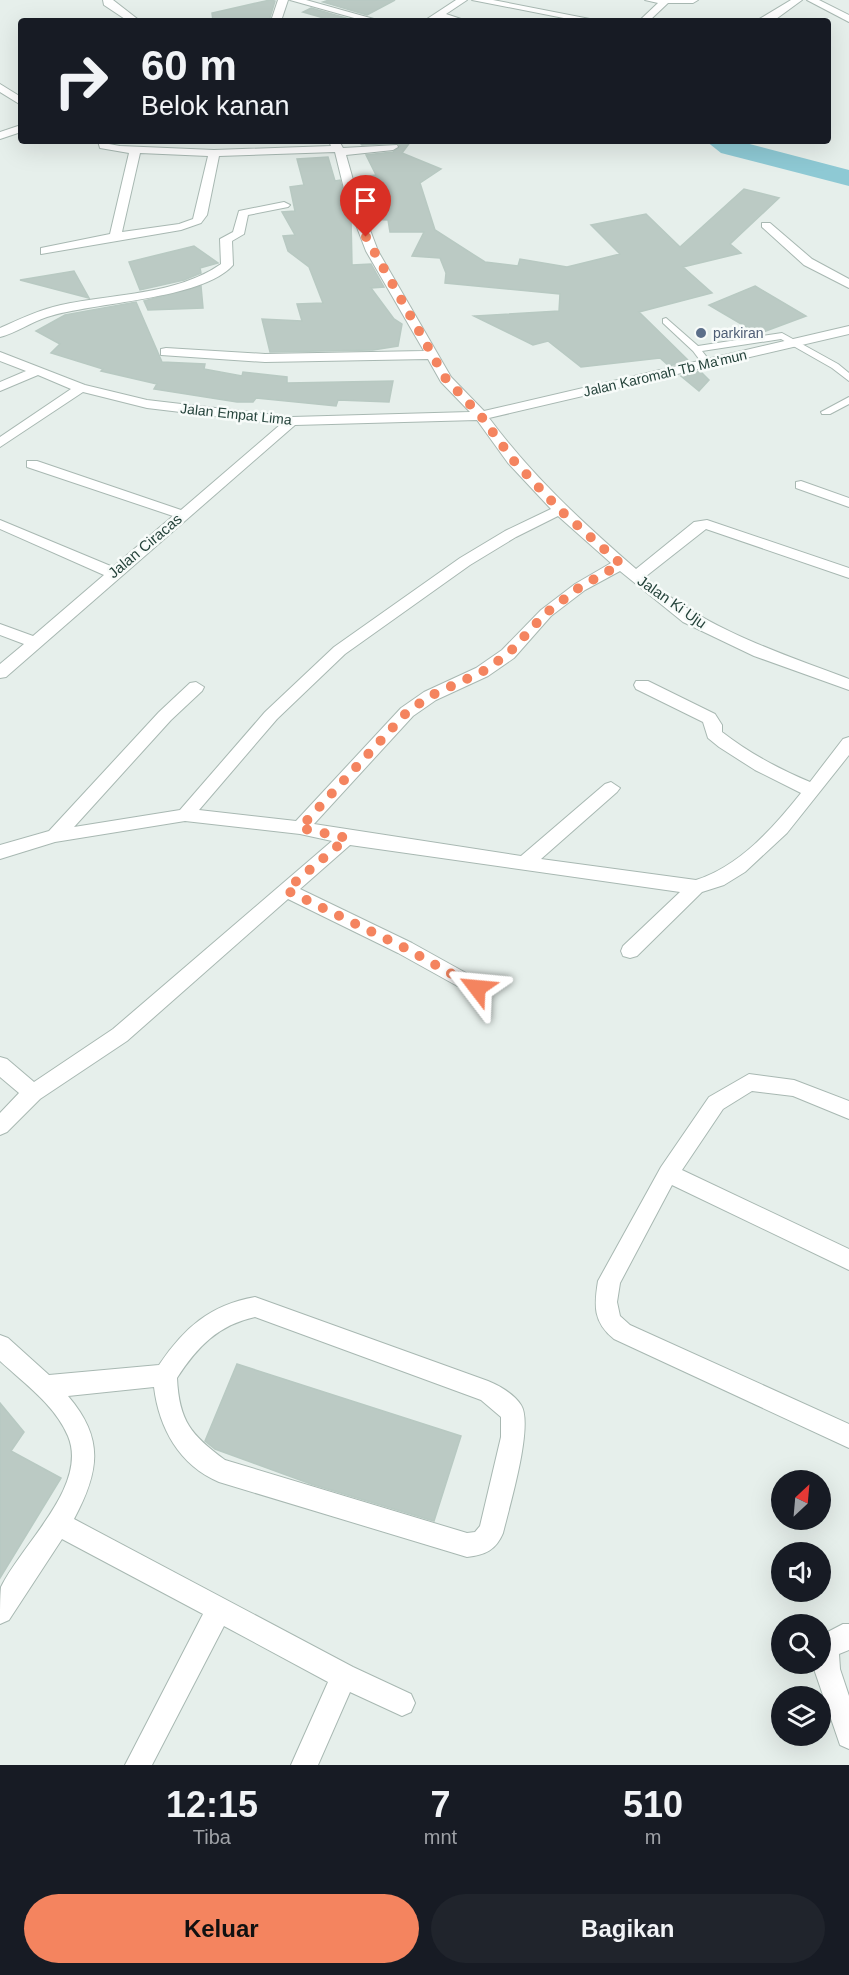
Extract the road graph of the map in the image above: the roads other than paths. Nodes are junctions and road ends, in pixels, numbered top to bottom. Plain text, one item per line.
1 (108, 0) edge
2 (284, 0) edge
3 (295, 0) edge
4 (462, 0) edge
5 (477, 0) edge
6 (541, 0) edge
7 (650, 0) edge
8 (693, 0) edge
9 (797, 0) edge
10 (812, 0) edge
11 (665, 1) edge
12 (535, 10) junction
13 (130, 18) edge
14 (277, 18) edge
15 (364, 18) edge
16 (433, 18) edge
17 (528, 18) edge
18 (579, 18) edge
19 (647, 18) edge
20 (771, 18) edge
21 (849, 19) edge
22 (0, 87) edge
23 (18, 100) edge
24 (18, 129) edge
25 (0, 136) edge
26 (104, 144) edge
27 (286, 144) edge
28 (337, 147) edge
29 (393, 147) dead end
30 (135, 151) junction
31 (214, 153) junction
32 (293, 153) junction
33 (284, 205) dead end
34 (766, 225) dead end
35 (115, 236) junction
36 (45, 251) dead end
37 (849, 284) edge
38 (666, 321) dead end
39 (849, 330) edge
40 (0, 333) edge
41 (797, 343) junction
42 (696, 349) junction
43 (166, 352) dead end
44 (432, 355) junction
45 (0, 356) edge
46 (708, 365) junction
47 (37, 371) junction
48 (849, 378) edge
49 (0, 387) edge
50 (81, 388) junction
51 (849, 399) edge
52 (826, 412) dead end
53 (481, 416) junction
54 (292, 421) junction
55 (0, 443) edge
56 (32, 464) dead end
57 (801, 485) dead end
58 (849, 503) edge
59 (560, 510) junction
60 (182, 515) junction
61 (0, 524) edge
62 (621, 564) junction
63 (113, 573) junction
64 (849, 573) edge
65 (636, 577) junction
66 (0, 628) edge
67 (33, 642) junction
68 (0, 673) edge
69 (642, 685) dead end
70 (849, 685) edge
71 (196, 687) dead end
72 (849, 743) edge
73 (611, 788) dead end
74 (811, 790) junction
75 (185, 815) junction
76 (300, 828) junction
77 (55, 836) junction
78 (347, 838) junction
79 (0, 852) edge
80 (523, 864) junction
81 (696, 887) junction
82 (286, 890) junction
83 (630, 951) dead end
84 (477, 988) dead end
85 (0, 1065) edge
86 (33, 1093) junction
87 (849, 1110) edge
88 (0, 1126) edge
89 (668, 1173) junction
90 (849, 1260) edge
91 (0, 1346) edge
92 (165, 1375) junction
93 (44, 1387) junction
94 (849, 1436) edge
95 (57, 1523) junction
96 (219, 1610) junction
97 (0, 1611) edge
98 (849, 1637) edge
99 (344, 1676) junction
100 (402, 1703) dead end
101 (849, 1736) edge
102 (138, 1765) edge
103 (304, 1765) edge

1 - 13 street
2 - 14 street
3 - 15 street
4 - 16 street
5 - 12 street
6 - 12 street
7 - 11 street
8 - 11 street
9 - 20 street
10 - 21 street
11 - 19 street
12 - 17 street
12 - 18 street
22 - 23 street
24 - 25 street
26 - 30 street
27 - 32 street
28 - 29 street
28 - 32 street
28 - 44 street, Jalan Ki Uju
30 - 31 street
30 - 35 street
31 - 32 street
31 - 35 street
33 - 40 street
34 - 37 street
35 - 36 street
38 - 42 lane
39 - 41 street, Jalan Karomah Tb Ma'mun
41 - 42 lane
41 - 46 street, Jalan Karomah Tb Ma'mun
41 - 48 lane
42 - 46 lane
43 - 44 street
44 - 53 street, Jalan Ki Uju
45 - 47 street, Jalan Empat Lima
46 - 53 street, Jalan Karomah Tb Ma'mun
47 - 49 street
47 - 50 street, Jalan Empat Lima
50 - 54 street, Jalan Empat Lima
50 - 55 street
51 - 52 lane
53 - 54 street, Jalan Empat Lima
53 - 59 street, Jalan Ki Uju
54 - 60 street, Jalan Ciracas
56 - 60 street
57 - 58 street
59 - 62 street, Jalan Ki Uju
59 - 75 street
60 - 63 street, Jalan Ciracas
61 - 63 street
62 - 65 street, Jalan Ki Uju
62 - 76 street
63 - 67 street, Jalan Ciracas
64 - 65 street
65 - 70 street, Jalan Ki Uju
66 - 67 street
67 - 68 street, Jalan Ciracas
69 - 74 street
71 - 77 street
72 - 74 street
73 - 80 street
74 - 81 street
75 - 76 street
75 - 77 street
76 - 78 street
77 - 79 street
78 - 80 street
78 - 82 street
80 - 81 street
81 - 83 street
82 - 84 street
82 - 86 street
85 - 86 street
86 - 88 street
87 - 89 street
89 - 90 street
89 - 94 street
91 - 93 street
92 - 92 street
92 - 93 street
93 - 95 street
95 - 96 street
95 - 97 street
96 - 99 street
96 - 102 street
98 - 101 street
99 - 100 street
99 - 103 street

